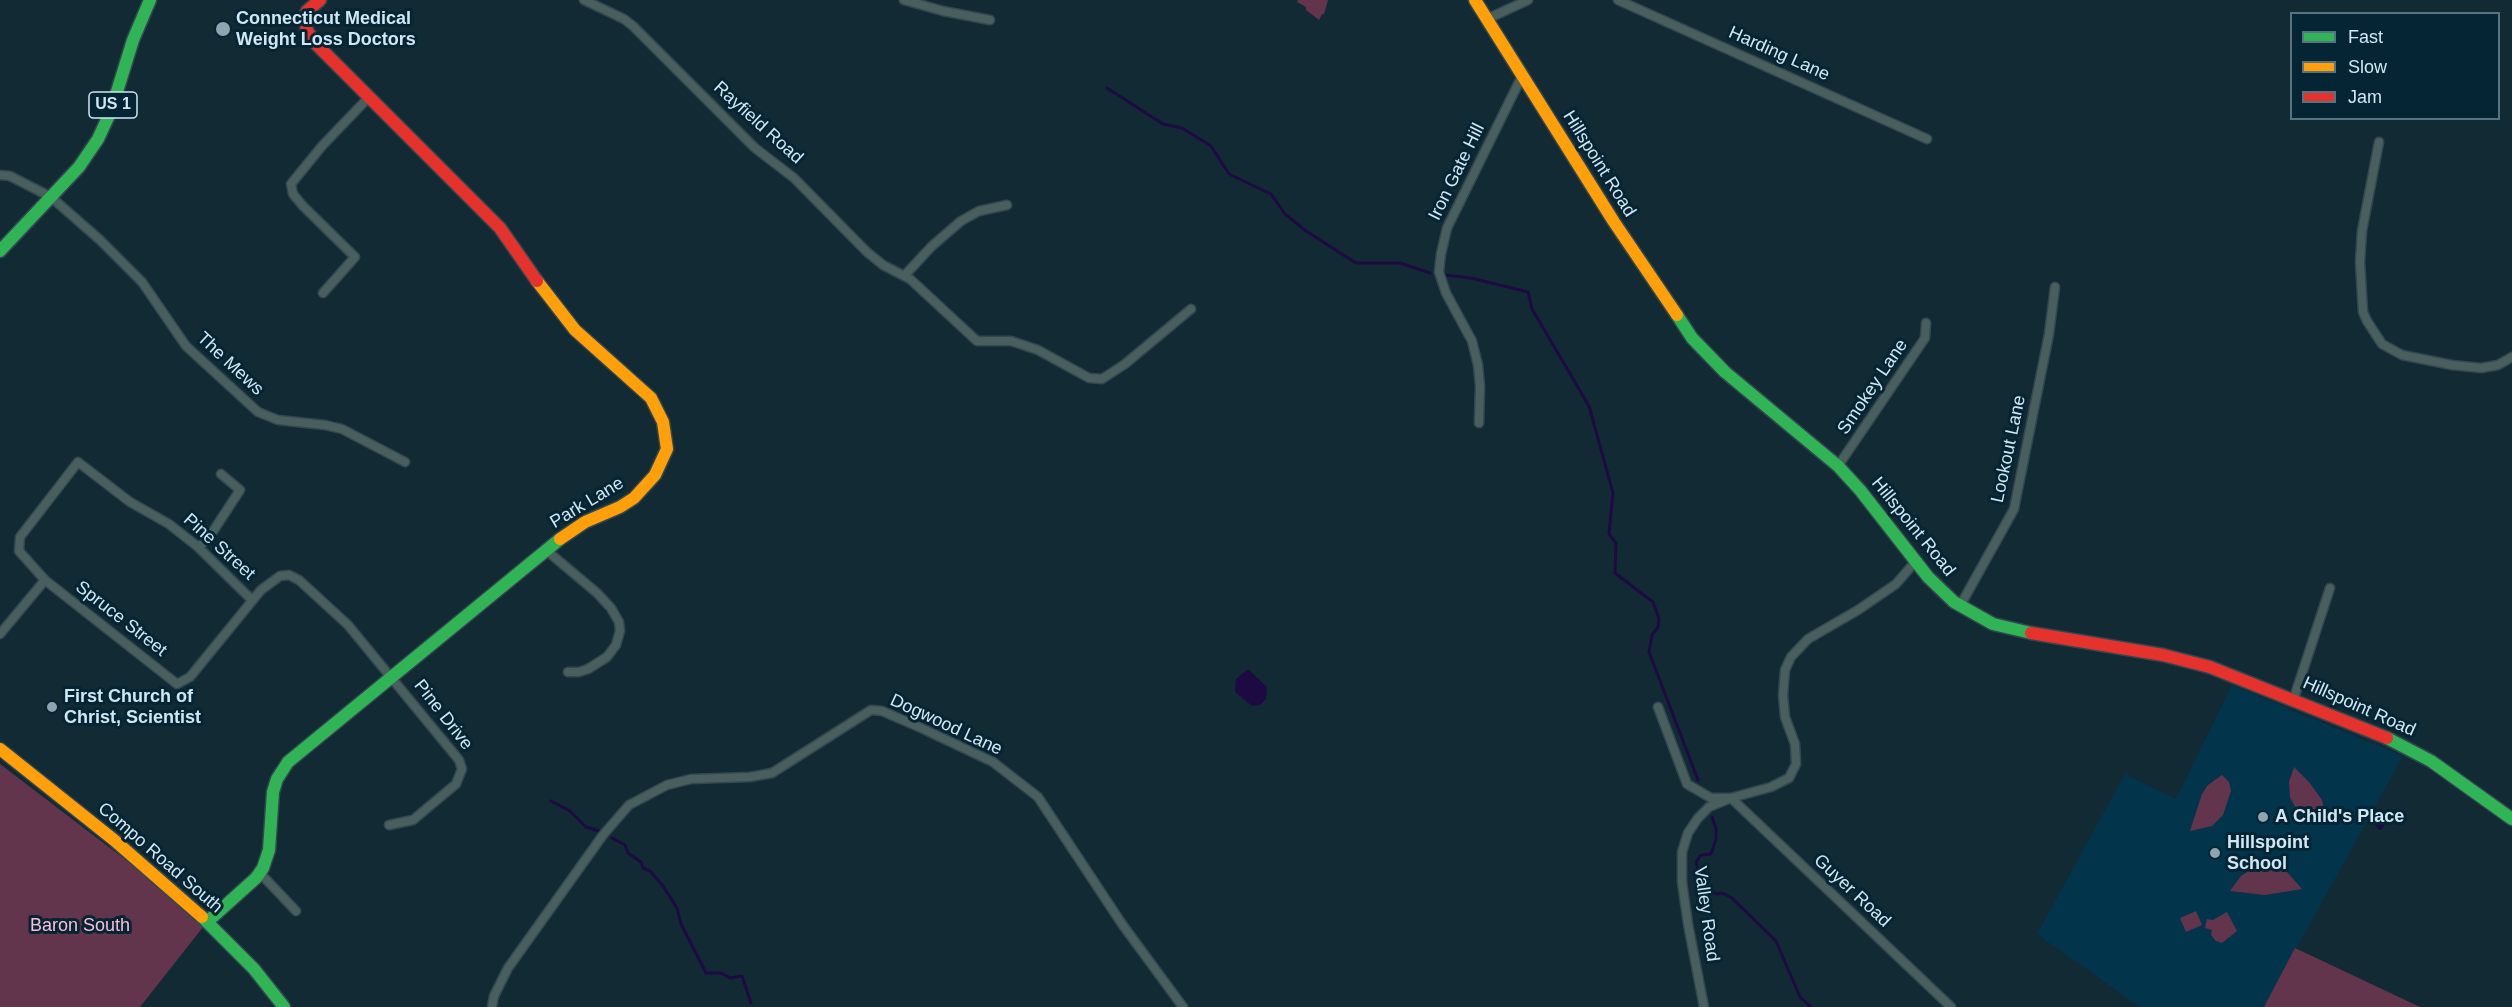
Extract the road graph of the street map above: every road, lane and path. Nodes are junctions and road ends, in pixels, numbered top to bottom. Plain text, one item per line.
1 (149, 0) edge
2 (584, 0) edge
3 (904, 0) edge
4 (1475, 0) edge
5 (1528, 0) edge
6 (1618, 0) edge
7 (316, 2) edge
8 (990, 20) dead end
9 (1487, 20) junction
10 (1522, 76) junction
11 (369, 97) junction
12 (1927, 139) dead end
13 (2379, 142) dead end
14 (0, 175) edge
15 (51, 197) junction
16 (1007, 205) dead end
17 (0, 251) edge
18 (904, 276) junction
19 (2055, 287) dead end
20 (323, 293) dead end
21 (1191, 309) dead end
22 (1926, 323) dead end
23 (2512, 357) edge
24 (1479, 423) dead end
25 (78, 462) joint
26 (405, 462) dead end
27 (1838, 466) junction
28 (221, 474) dead end
29 (198, 547) junction
30 (546, 550) junction
31 (1915, 562) junction
32 (45, 580) junction
33 (2330, 588) dead end
34 (252, 600) junction
35 (1960, 606) junction
36 (332, 610) joint
37 (0, 634) edge
38 (568, 672) dead end
39 (392, 677) junction
40 (2294, 698) junction
41 (1658, 706) dead end
42 (0, 748) edge
43 (1731, 798) junction
44 (2512, 819) edge
45 (389, 825) dead end
46 (260, 873) junction
47 (296, 911) dead end
48 (207, 922) junction
49 (284, 1007) edge
50 (492, 1007) edge
51 (1183, 1007) edge
52 (1704, 1007) edge
53 (1951, 1007) edge

1 - 15 street, US 1
2 - 18 street, Rayfield Road
3 - 8 street
4 - 9 street, Hillspoint Road
5 - 9 street
6 - 12 street, Harding Lane
7 - 11 street, Park Lane
9 - 10 street, Hillspoint Road
10 - 24 street, Iron Gate Hill
10 - 27 street, Hillspoint Road
11 - 20 street
11 - 30 street, Park Lane
13 - 23 street
14 - 15 street, The Mews
15 - 17 street, US 1
15 - 26 street, The Mews
16 - 18 street
18 - 21 street, Rayfield Road
19 - 35 street, Lookout Lane
22 - 27 street, Smokey Lane
25 - 29 street, Pine Street
25 - 32 street, Spruce Street
27 - 31 street, Hillspoint Road
28 - 29 street
29 - 34 street, Pine Street
30 - 38 street
30 - 39 street, Park Lane
31 - 35 street, Hillspoint Road
31 - 43 street, Valley Road
32 - 34 street, Spruce Street
32 - 37 street
33 - 40 street
34 - 36 street, Pine Street
35 - 40 street, Hillspoint Road
36 - 39 street, Pine Drive
39 - 45 street, Pine Drive
39 - 46 street, Park Lane
40 - 44 street, Hillspoint Road
41 - 43 street
42 - 48 street, Compo Road South
43 - 52 street, Valley Road
43 - 53 street, Guyer Road
46 - 47 street
46 - 48 street
48 - 49 street, Compo Road South
50 - 51 street, Dogwood Lane

